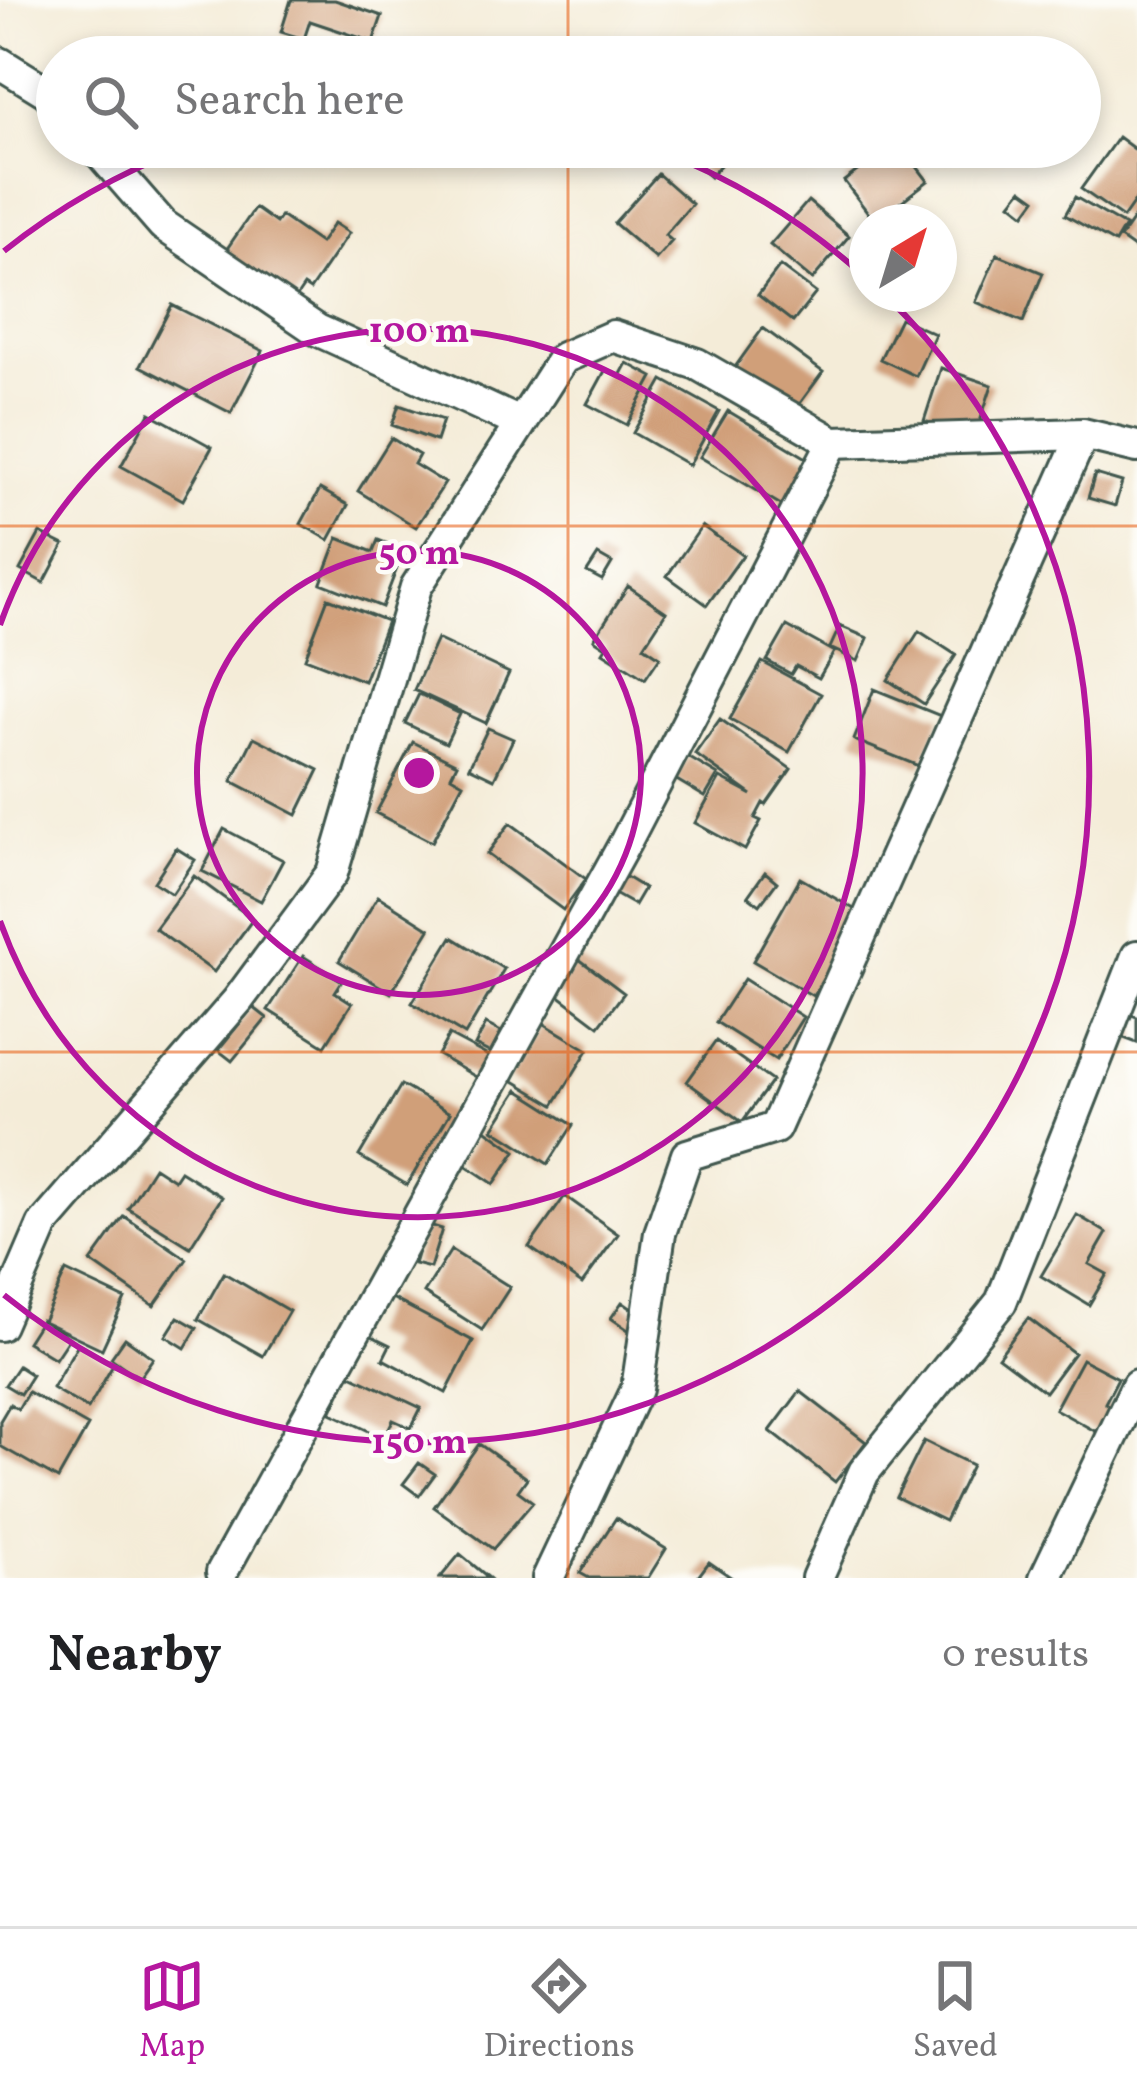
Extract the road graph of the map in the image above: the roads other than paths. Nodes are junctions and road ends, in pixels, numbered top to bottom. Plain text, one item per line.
1 (0, 63) edge
2 (36, 85) edge
3 (113, 168) edge
4 (520, 423) junction
5 (1083, 434) junction
6 (833, 442) junction
7 (1137, 447) edge
8 (1137, 956) edge
9 (0, 1325) edge
10 (1137, 1385) edge
11 (221, 1573) dead end
12 (548, 1578) edge
13 (818, 1578) edge
14 (1045, 1578) edge

1 - 2 street
3 - 4 street
4 - 6 street
4 - 9 street
5 - 6 street
5 - 7 street
5 - 12 street
6 - 11 street
8 - 13 street
10 - 14 street

